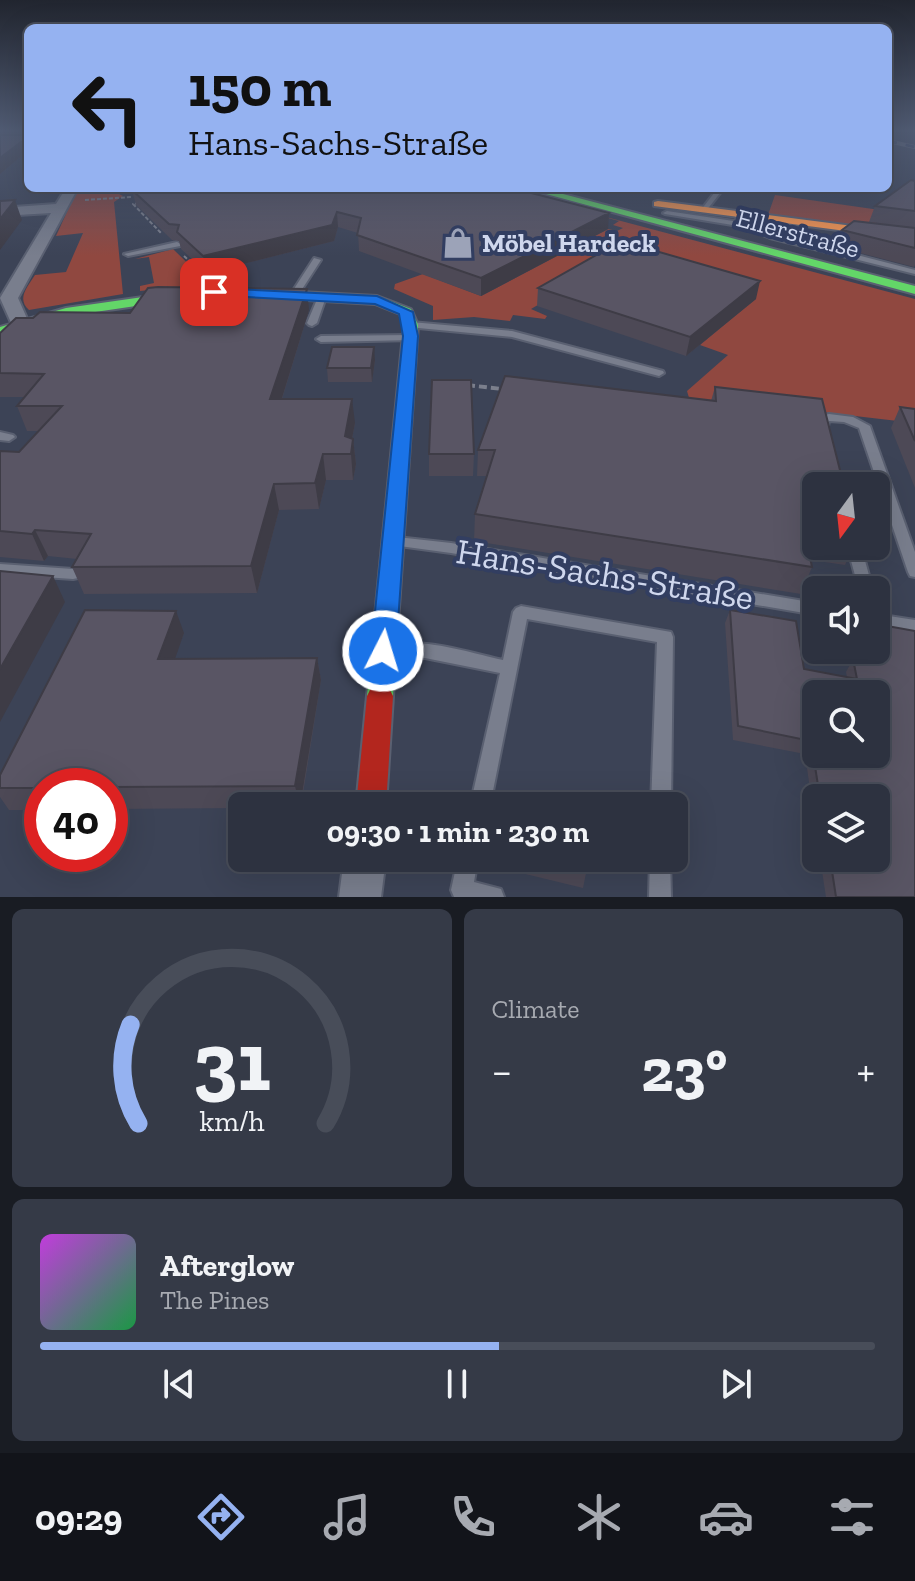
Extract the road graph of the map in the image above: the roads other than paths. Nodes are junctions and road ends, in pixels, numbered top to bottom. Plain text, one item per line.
1 (544, 192) edge
2 (609, 192) edge
3 (718, 192) edge
4 (68, 199) edge
5 (704, 210) junction
6 (0, 212) edge
7 (667, 213) dead end
8 (743, 220) junction
9 (915, 237) edge
10 (175, 245) edge
11 (128, 254) dead end
12 (317, 260) dead end
13 (915, 272) edge
14 (208, 289) edge
15 (915, 290) edge
16 (246, 293) edge
17 (294, 295) junction
18 (322, 297) junction
19 (20, 323) junction
20 (312, 323) dead end
21 (0, 332) edge
22 (411, 332) junction
23 (321, 339) dead end
24 (659, 373) dead end
25 (827, 442) edge
26 (394, 542) junction
27 (0, 569) edge
28 (915, 572) edge
29 (73, 574) edge
30 (802, 607) edge
31 (890, 622) edge
32 (915, 626) edge
33 (383, 651) junction
34 (509, 668) junction
35 (372, 792) edge
36 (483, 792) edge
37 (661, 792) edge
38 (363, 872) edge
39 (465, 872) edge
40 (660, 872) edge
41 (360, 897) edge
42 (493, 897) edge
43 (660, 897) edge

1 - 15 street, Ellerstraße
2 - 5 street, Ellerstraße
3 - 5 lane
4 - 6 street
4 - 19 street
5 - 8 street, Ellerstraße
7 - 8 lane
8 - 9 street, Ellerstraße
8 - 13 lane
10 - 11 lane
12 - 17 lane
14 - 19 street
16 - 17 street
17 - 18 street
18 - 20 lane
18 - 22 street
19 - 21 street
22 - 23 lane
22 - 24 lane
22 - 26 street
25 - 28 lane
26 - 30 lane, Hans-Sachs-Straße
26 - 33 street
27 - 29 lane
31 - 32 lane
33 - 34 lane
33 - 35 street
34 - 36 lane
34 - 37 lane
38 - 41 street
39 - 42 lane
40 - 43 lane

